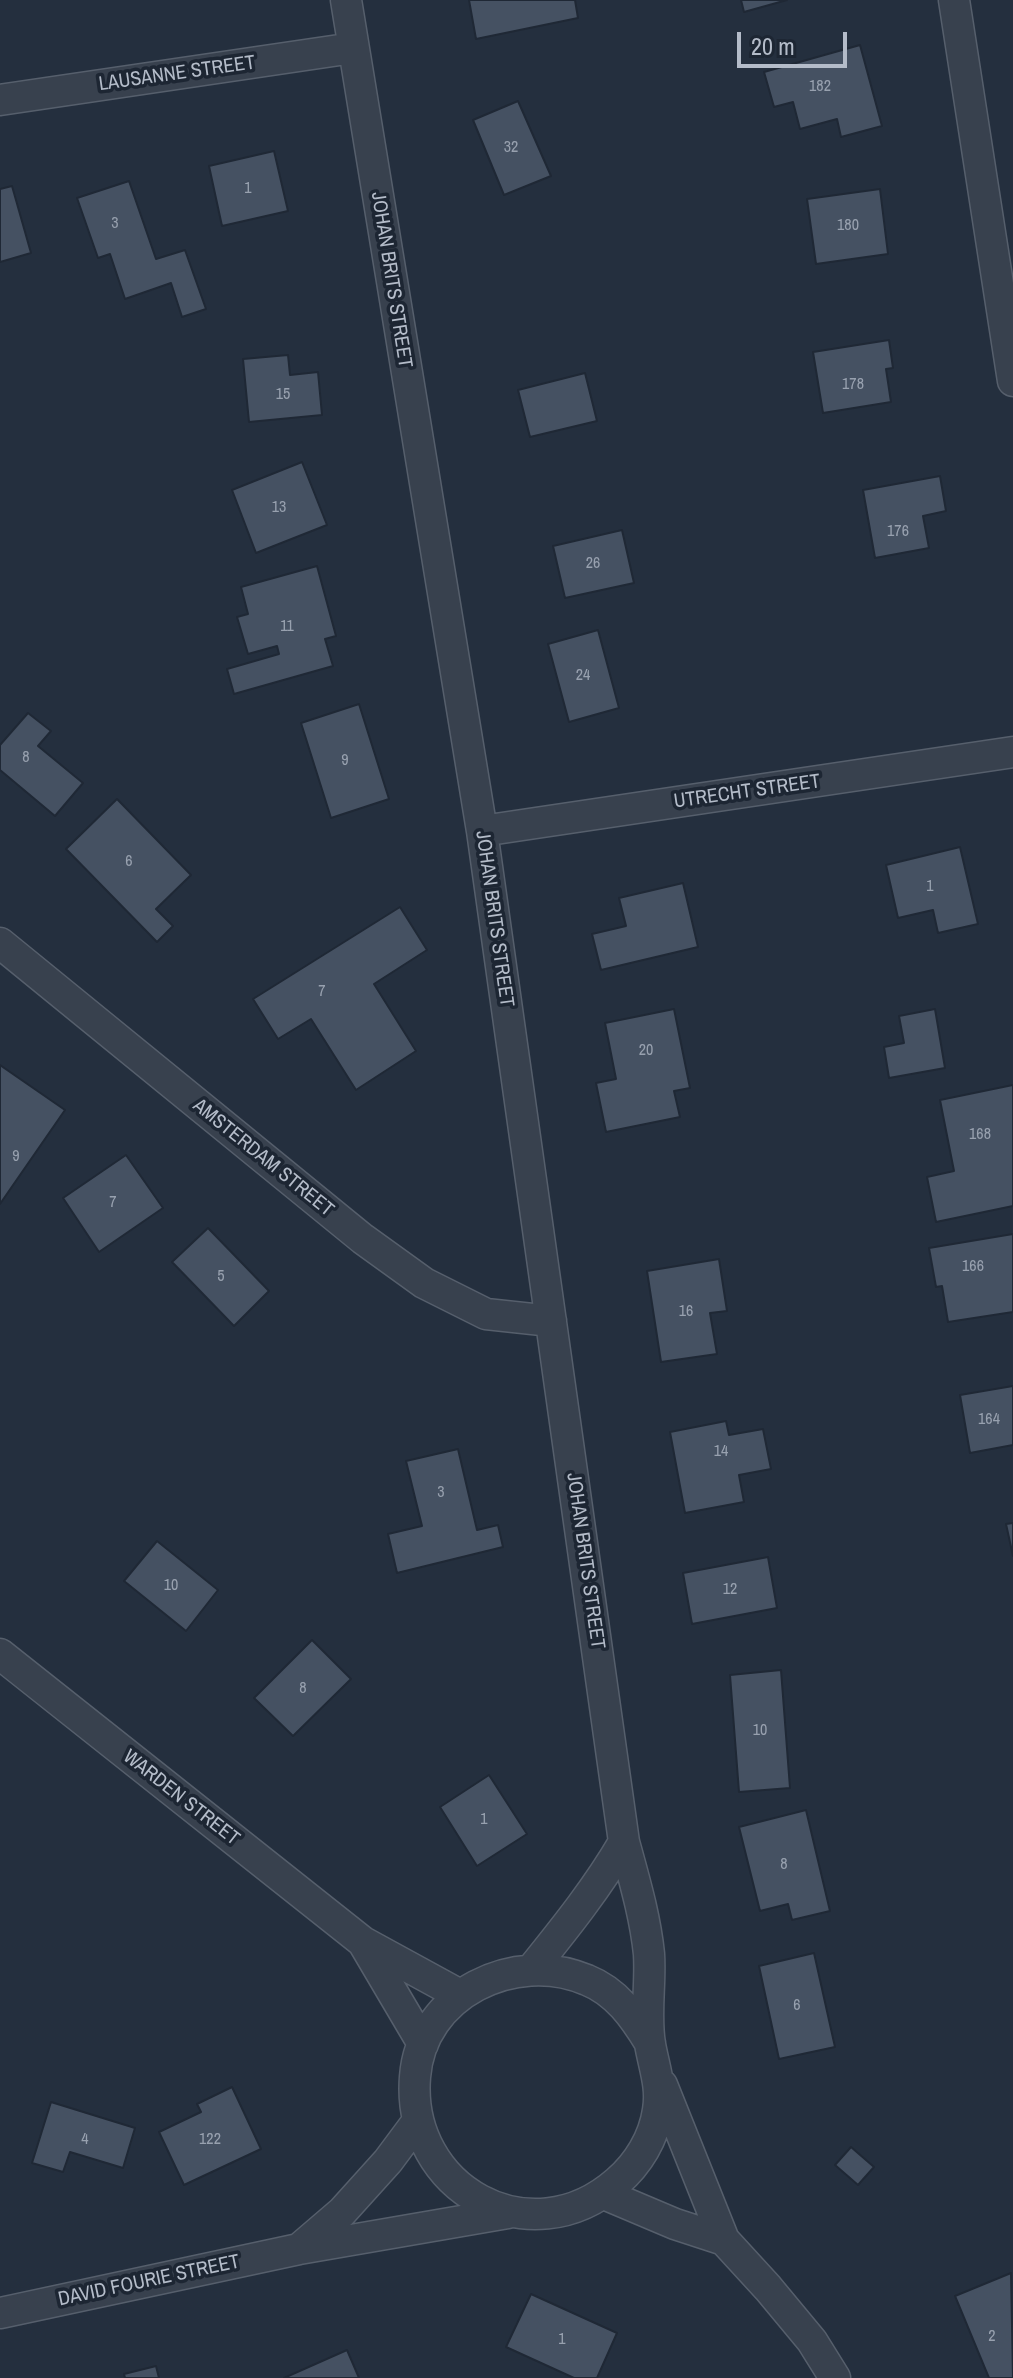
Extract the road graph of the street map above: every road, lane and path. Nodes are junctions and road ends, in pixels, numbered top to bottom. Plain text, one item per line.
1 (346, 0) edge
2 (954, 0) edge
3 (353, 48) junction
4 (0, 100) edge
5 (1013, 381) edge
6 (1013, 752) edge
7 (482, 831) junction
8 (0, 943) edge
9 (551, 1321) junction
10 (0, 1654) edge
11 (624, 1842) junction
12 (363, 1942) junction
13 (532, 1969) junction
14 (460, 1995) junction
15 (650, 2043) junction
16 (423, 2044) junction
17 (659, 2076) junction
18 (417, 2122) junction
19 (604, 2194) junction
20 (514, 2212) junction
21 (724, 2240) junction
22 (299, 2249) junction
23 (0, 2313) edge
24 (835, 2378) edge

1 - 3 street, JOHAN BRITS STREET
2 - 5 street
3 - 4 street, LAUSANNE STREET
3 - 7 street, JOHAN BRITS STREET
6 - 7 street, UTRECHT STREET
7 - 9 street, JOHAN BRITS STREET
8 - 9 street, AMSTERDAM STREET
9 - 11 street, JOHAN BRITS STREET
10 - 12 street, WARDEN STREET
11 - 13 street
11 - 15 street, JOHAN BRITS STREET
12 - 14 street, WARDEN STREET
12 - 16 street, WARDEN STREET
13 - 14 street
13 - 15 street
14 - 16 street
15 - 17 street
16 - 18 street
17 - 19 street
17 - 21 street
18 - 20 street
18 - 22 street, DAVID FOURIE STREET
19 - 20 street
19 - 21 street
20 - 22 street, DAVID FOURIE STREET
21 - 24 street
22 - 23 street, DAVID FOURIE STREET

